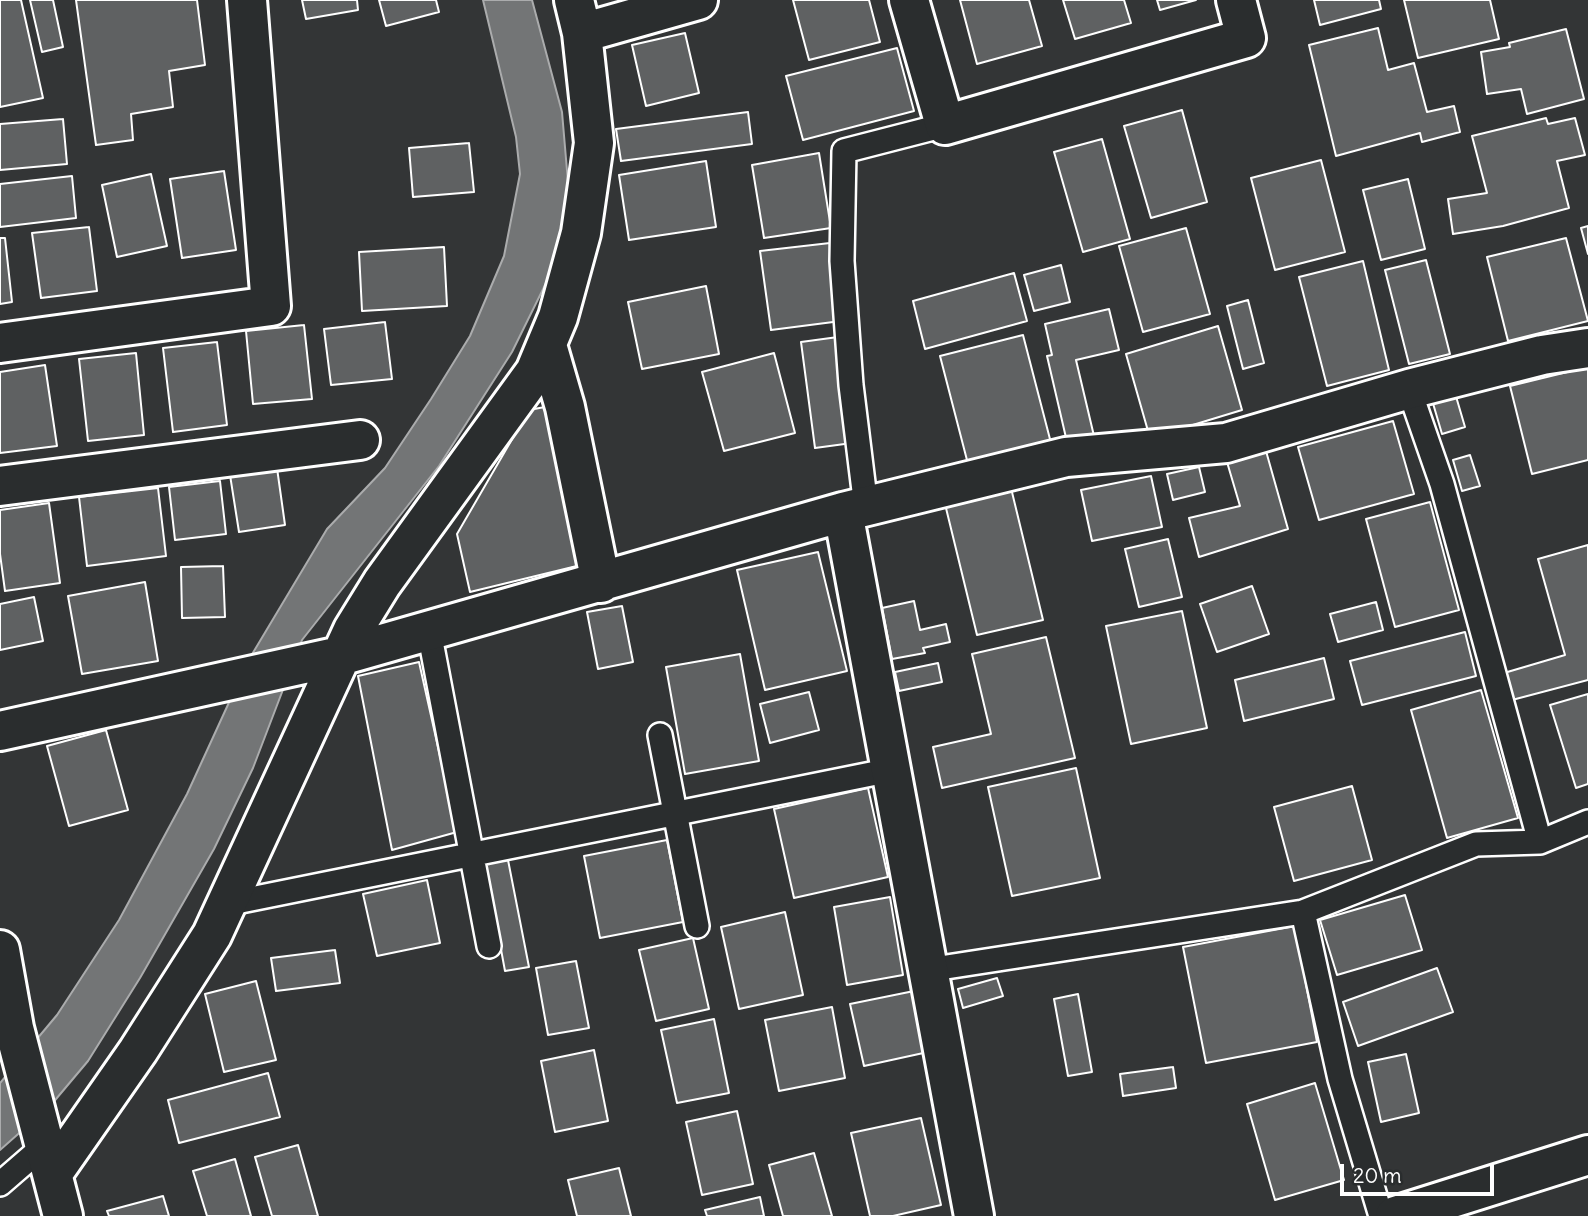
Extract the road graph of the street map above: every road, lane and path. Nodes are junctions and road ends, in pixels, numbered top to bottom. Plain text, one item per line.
1 (247, 0) edge
2 (698, 0) edge
3 (909, 0) edge
4 (1236, 0) edge
5 (578, 17) edge
6 (945, 125) junction
7 (0, 343) edge
8 (547, 345) junction
9 (1588, 348) edge
10 (1409, 389) junction
11 (360, 440) dead end
12 (0, 486) edge
13 (855, 509) junction
14 (601, 583) junction
15 (429, 631) junction
16 (340, 656) junction
17 (0, 730) edge
18 (660, 735) dead end
19 (891, 770) junction
20 (676, 813) junction
21 (1588, 821) edge
22 (1541, 842) junction
23 (474, 855) junction
24 (226, 904) junction
25 (1303, 912) junction
26 (698, 926) dead end
27 (489, 946) dead end
28 (0, 950) edge
29 (927, 970) junction
30 (7, 1035) edge
31 (1588, 1155) edge
32 (49, 1159) junction
33 (0, 1184) edge
34 (63, 1216) edge
35 (974, 1216) edge
36 (1381, 1216) edge
37 (1395, 1216) edge

1 - 7 street
2 - 5 street
3 - 6 street
4 - 6 street
5 - 8 street
6 - 13 lane
8 - 14 street
8 - 16 street
9 - 10 street
10 - 13 street
10 - 22 lane
11 - 12 street
13 - 14 street
13 - 19 street
14 - 15 street
15 - 16 street
15 - 23 lane
16 - 17 street
16 - 24 street
18 - 20 lane
19 - 20 lane
19 - 29 street
20 - 23 lane
20 - 26 lane
21 - 22 lane
22 - 25 lane
23 - 24 lane
23 - 27 lane
24 - 32 street
25 - 29 lane
25 - 36 lane
28 - 30 street
29 - 35 street
30 - 32 street
31 - 37 street
32 - 33 lane
32 - 34 street

